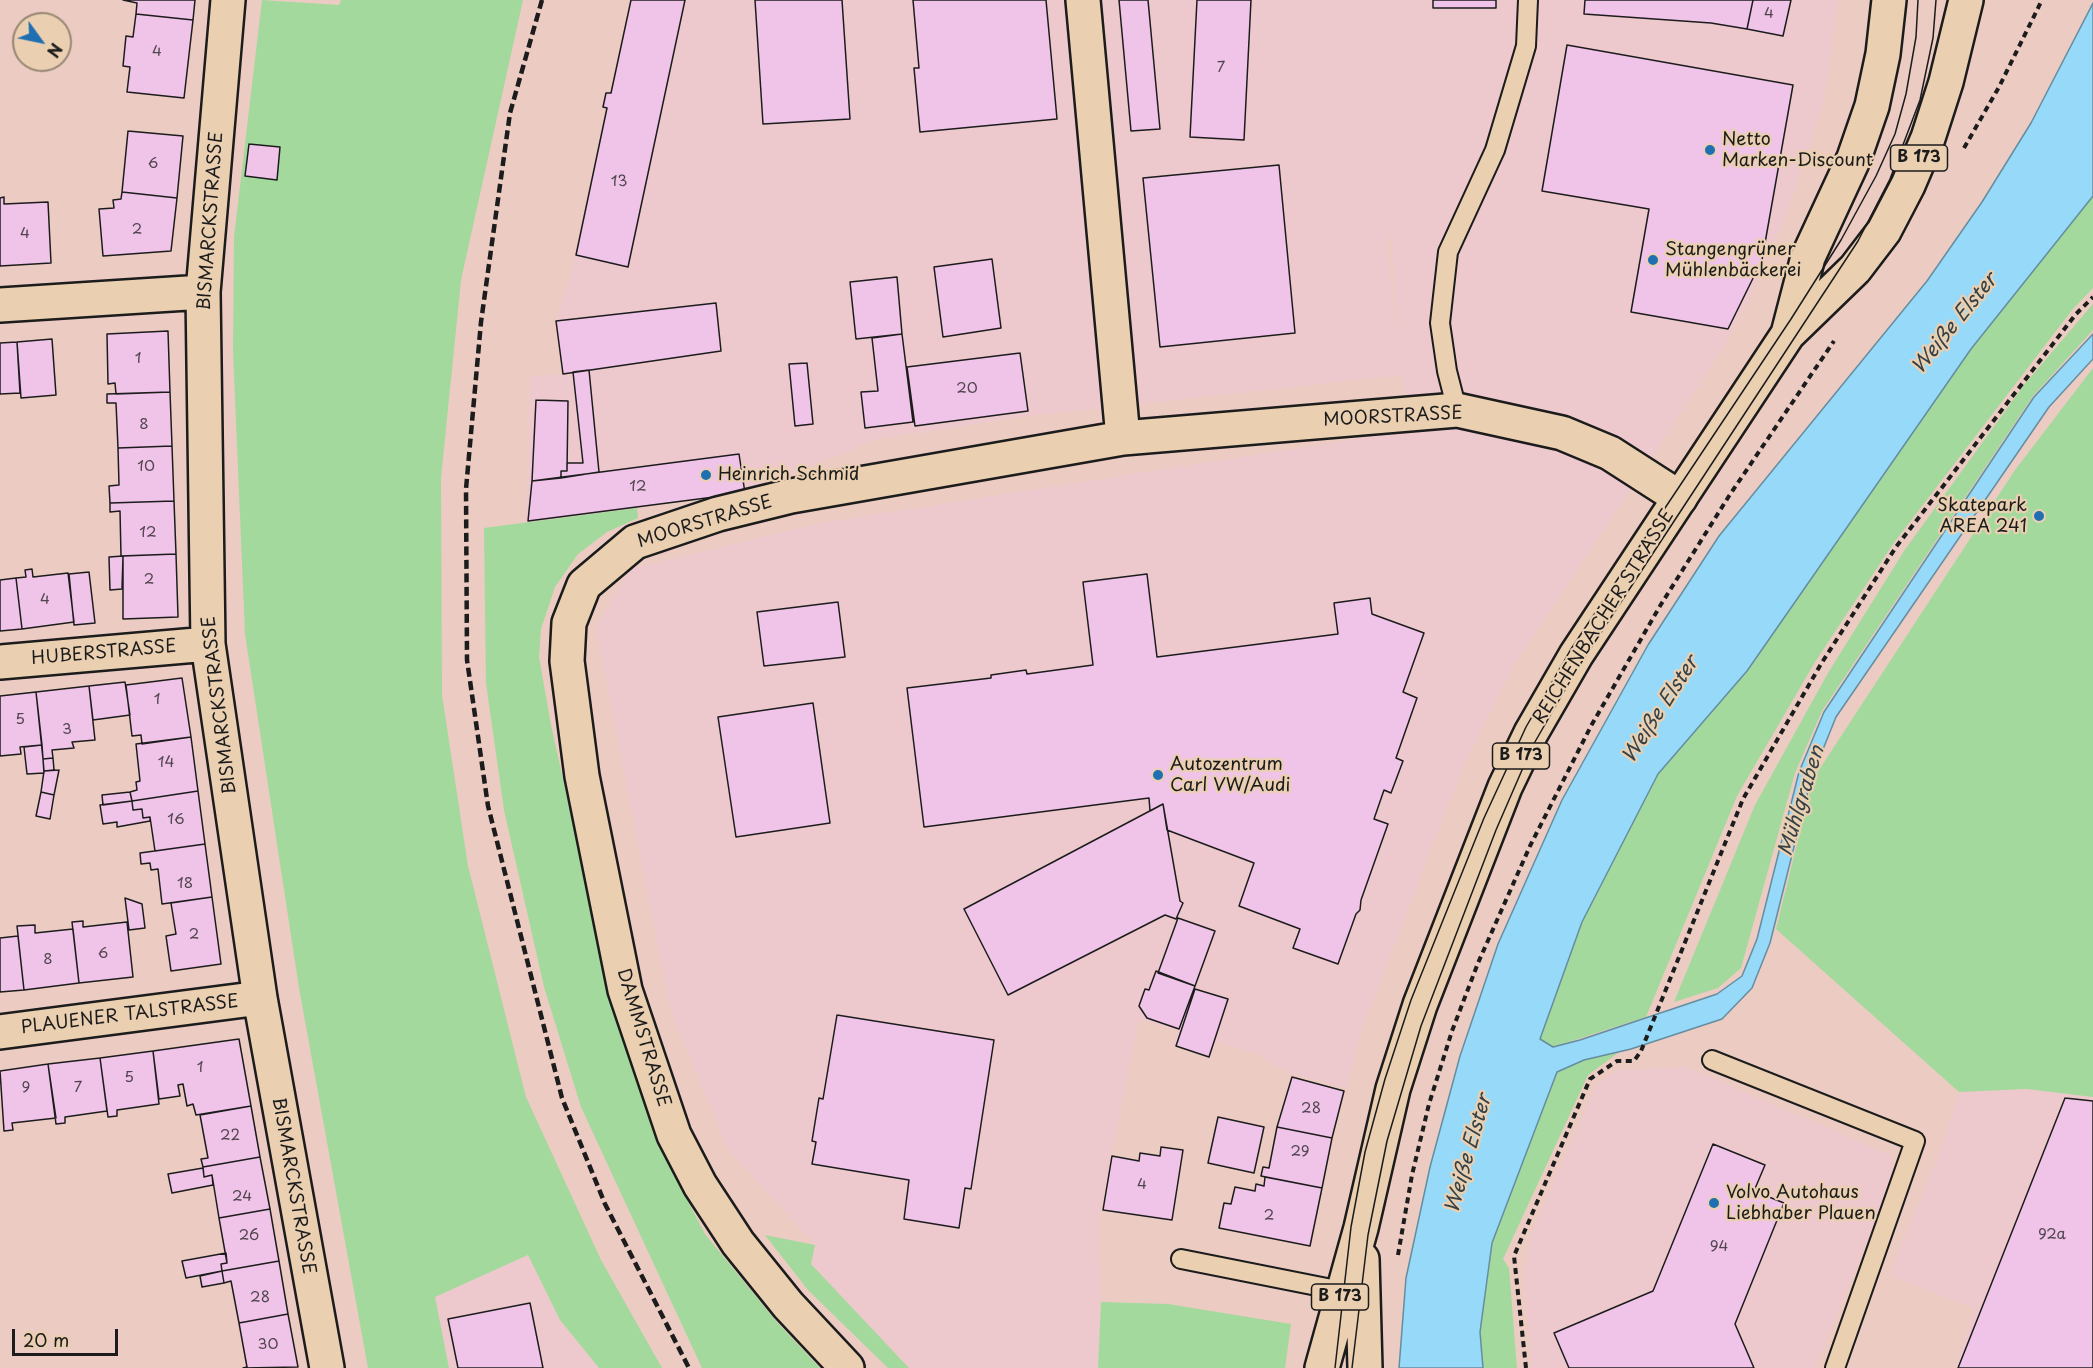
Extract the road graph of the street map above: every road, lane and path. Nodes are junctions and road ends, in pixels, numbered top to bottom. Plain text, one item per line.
1 (228, 0) edge
2 (1083, 0) edge
3 (1528, 0) edge
4 (1889, 0) edge
5 (1966, 0) edge
6 (2042, 0) edge
7 (1961, 153) dead end
8 (203, 292) junction
9 (2093, 297) edge
10 (0, 305) edge
11 (1788, 334) junction
12 (1834, 340) dead end
13 (1457, 410) junction
14 (1124, 438) junction
15 (1680, 498) junction
16 (584, 585) joint
17 (208, 644) junction
18 (0, 662) edge
19 (260, 998) junction
20 (0, 1032) edge
21 (1712, 1060) dead end
22 (1362, 1228) junction
23 (1181, 1259) dead end
24 (1397, 1266) dead end
25 (1342, 1291) junction
26 (327, 1368) edge
27 (847, 1368) edge
28 (1322, 1368) edge
29 (1365, 1368) edge
30 (1526, 1368) edge
31 (1835, 1368) edge

1 - 8 street, BISMARCKSTRASSE
2 - 14 street
3 - 13 lane
4 - 11 street, REICHENBACHER STRASSE / B 173
5 - 11 street, REICHENBACHER STRASSE / B 173
6 - 7 path
8 - 10 street
8 - 17 street, BISMARCKSTRASSE
9 - 30 path
11 - 15 street, REICHENBACHER STRASSE / B 173
12 - 24 path
13 - 14 street, MOORSTRASSE
13 - 15 street, MOORSTRASSE
14 - 16 street, MOORSTRASSE
15 - 22 street, REICHENBACHER STRASSE / B 173
16 - 27 street, DAMMSTRASSE
17 - 18 street, HUBERSTRASSE
17 - 19 street, BISMARCKSTRASSE
19 - 20 street, PLAUENER TALSTRASSE
19 - 26 street, BISMARCKSTRASSE
21 - 31 lane
22 - 25 street, REICHENBACHER STRASSE / B 173
22 - 29 street, REICHENBACHER STRASSE / B 173
23 - 25 lane
25 - 28 street, REICHENBACHER STRASSE / B 173

